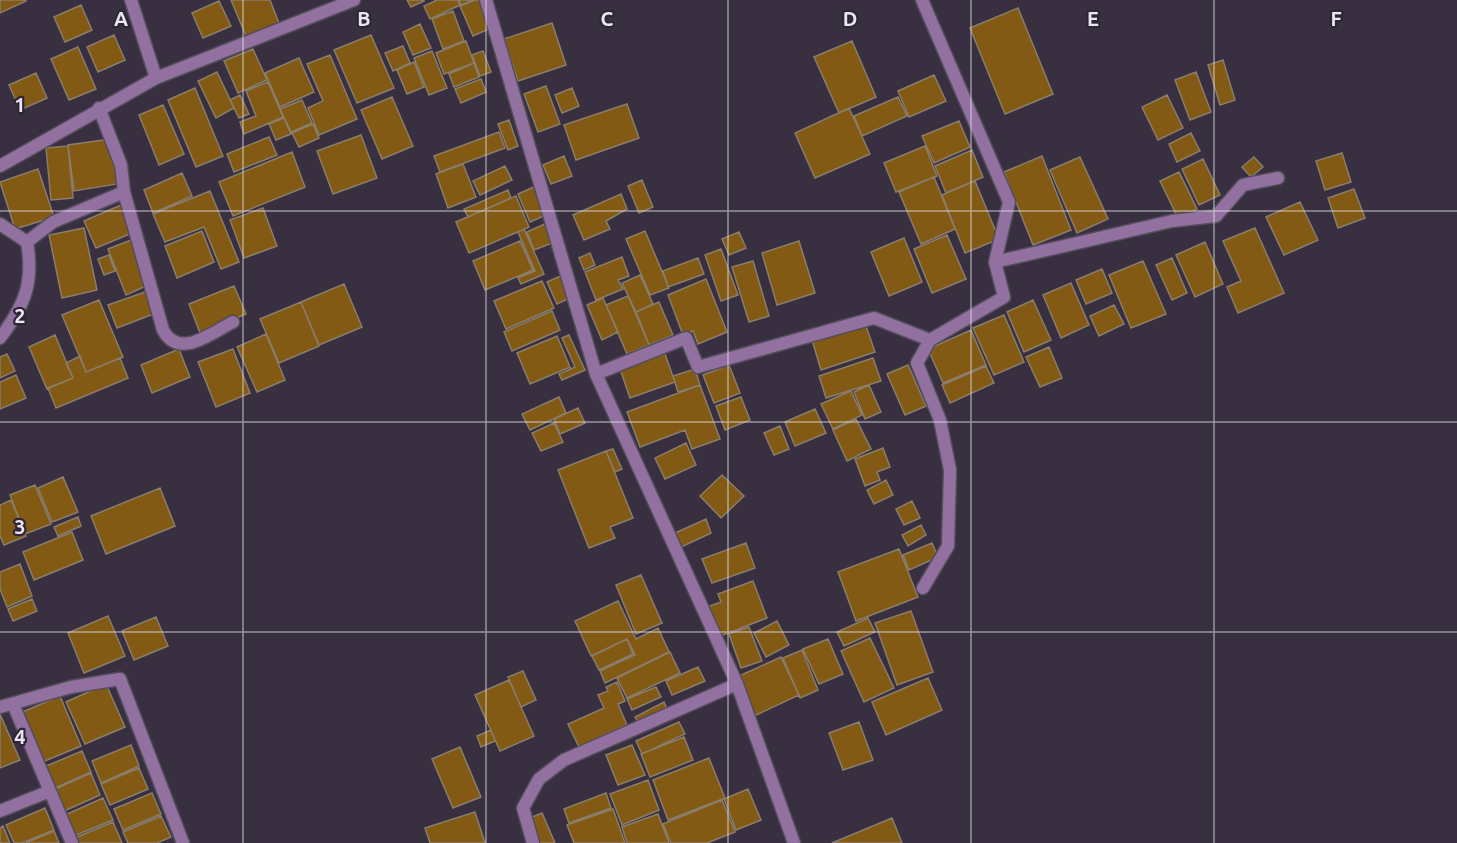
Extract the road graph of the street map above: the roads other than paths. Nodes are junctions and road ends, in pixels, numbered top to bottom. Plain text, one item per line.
1 (131, 0) edge
2 (354, 0) edge
3 (486, 0) edge
4 (922, 0) edge
5 (337, 3) edge
6 (156, 78) junction
7 (99, 108) junction
8 (0, 166) edge
9 (1278, 178) dead end
10 (124, 192) junction
11 (0, 224) edge
12 (27, 242) junction
13 (995, 262) junction
14 (233, 321) dead end
15 (0, 338) edge
16 (930, 340) junction
17 (596, 374) junction
18 (923, 588) dead end
19 (737, 684) junction
20 (13, 704) junction
21 (0, 706) edge
22 (50, 791) junction
23 (0, 811) edge
24 (72, 843) edge
25 (183, 843) edge
26 (533, 843) edge
27 (794, 843) edge

1 - 6 street
2 - 5 street
3 - 17 street
4 - 13 street
5 - 6 street
6 - 7 street
7 - 8 street
7 - 10 street
9 - 13 street
10 - 12 street
10 - 14 street
11 - 12 street
12 - 15 street
13 - 16 street
16 - 17 street
16 - 18 street
17 - 19 street
19 - 26 street
19 - 27 street
20 - 21 street
20 - 22 street
20 - 25 street
22 - 23 street
22 - 24 street

